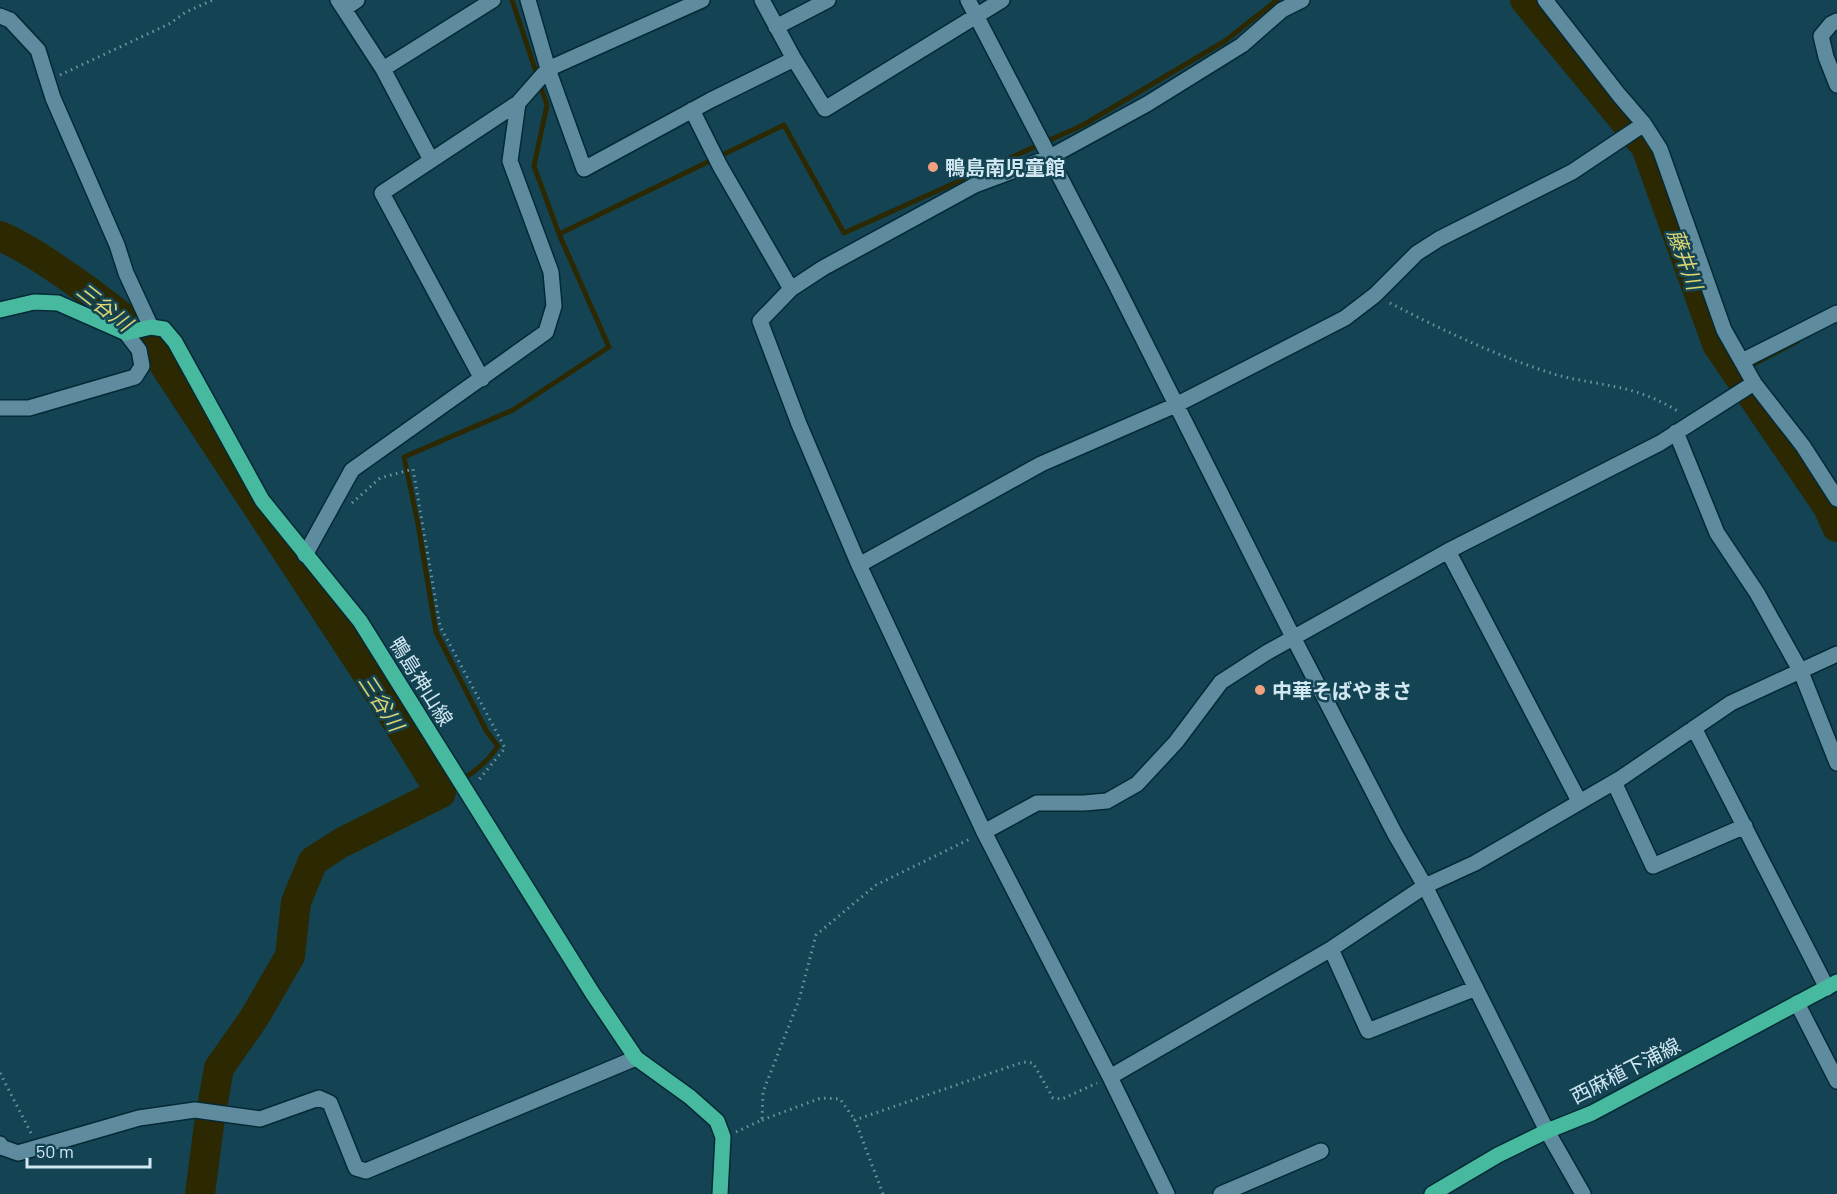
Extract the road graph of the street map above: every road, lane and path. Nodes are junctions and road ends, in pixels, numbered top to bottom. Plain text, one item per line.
1 (213, 0) edge
2 (357, 0) edge
3 (493, 0) edge
4 (528, 0) edge
5 (702, 0) edge
6 (762, 0) edge
7 (828, 0) edge
8 (968, 0) edge
9 (1002, 0) edge
10 (1302, 0) edge
11 (1545, 0) edge
12 (341, 4) edge
13 (976, 14) junction
14 (0, 16) edge
15 (1837, 21) edge
16 (776, 27) junction
17 (794, 59) junction
18 (383, 69) junction
19 (549, 69) junction
20 (48, 81) junction
21 (1837, 85) edge
22 (518, 103) junction
23 (692, 110) junction
24 (1638, 129) junction
25 (1046, 152) junction
26 (431, 160) junction
27 (791, 289) junction
28 (1375, 295) junction
29 (0, 310) edge
30 (1837, 312) edge
31 (140, 330) junction
32 (1742, 361) junction
33 (482, 379) junction
34 (1748, 386) junction
35 (1176, 405) junction
36 (0, 408) edge
37 (1694, 420) junction
38 (1676, 432) junction
39 (1837, 499) edge
40 (345, 510) dead end
41 (1448, 551) junction
42 (305, 555) junction
43 (858, 565) junction
44 (1293, 637) junction
45 (1837, 654) edge
46 (1801, 672) junction
47 (1694, 728) junction
48 (1837, 764) edge
49 (1614, 782) junction
50 (463, 786) junction
51 (1579, 801) junction
52 (1745, 826) junction
53 (984, 832) junction
54 (1425, 886) junction
55 (1331, 949) junction
56 (1832, 985) edge
57 (1476, 988) junction
58 (1797, 1003) junction
59 (636, 1058) junction
60 (0, 1073) edge
61 (1110, 1077) junction
62 (1837, 1081) edge
63 (762, 1120) junction
64 (855, 1120) junction
65 (1547, 1131) junction
66 (723, 1137) junction
67 (0, 1144) edge
68 (38, 1148) junction
69 (1321, 1151) dead end
70 (720, 1194) edge
71 (883, 1194) edge
72 (1167, 1194) edge
73 (1221, 1194) edge
74 (1432, 1194) edge
75 (1583, 1194) edge

1 - 20 path
2 - 12 street
3 - 18 street
4 - 19 street
5 - 19 street
6 - 16 street
7 - 16 street
8 - 13 street
9 - 13 street
10 - 25 street
11 - 24 street
12 - 18 street
13 - 17 street
13 - 25 street
14 - 20 street
15 - 21 street
16 - 17 street
17 - 23 street
18 - 26 street
19 - 22 street
19 - 23 street
20 - 31 street
22 - 26 street
22 - 33 street
23 - 27 street
24 - 28 street
24 - 32 street
25 - 27 street
25 - 35 street
26 - 33 street
27 - 43 street
28 - 35 street
28 - 37 path
29 - 31 main road, 鴨島神山線
30 - 32 street
31 - 36 street
31 - 42 main road, 鴨島神山線
32 - 34 street
33 - 42 street
34 - 37 street
34 - 39 street
35 - 43 street
35 - 44 street
37 - 38 street
38 - 41 street
38 - 46 street
40 - 50 path
41 - 44 street
41 - 51 street
42 - 50 main road, 鴨島神山線
43 - 53 street
44 - 53 street
44 - 54 street
45 - 46 street
46 - 47 street
46 - 48 street
47 - 49 street
47 - 52 street
49 - 51 street
49 - 52 street
50 - 59 main road, 鴨島神山線
51 - 54 street
52 - 56 street
53 - 61 street
53 - 63 path
54 - 55 street
54 - 57 street
55 - 57 street
55 - 61 street
56 - 58 main road, 西麻植下浦線
57 - 65 street
58 - 62 street
58 - 65 main road, 西麻植下浦線
59 - 66 main road, 鴨島神山線
59 - 68 street
60 - 68 path
61 - 64 path
61 - 72 street
63 - 64 path
63 - 66 path
64 - 71 path
65 - 74 main road, 西麻植下浦線
65 - 75 street
66 - 70 main road
67 - 68 street
69 - 73 street

